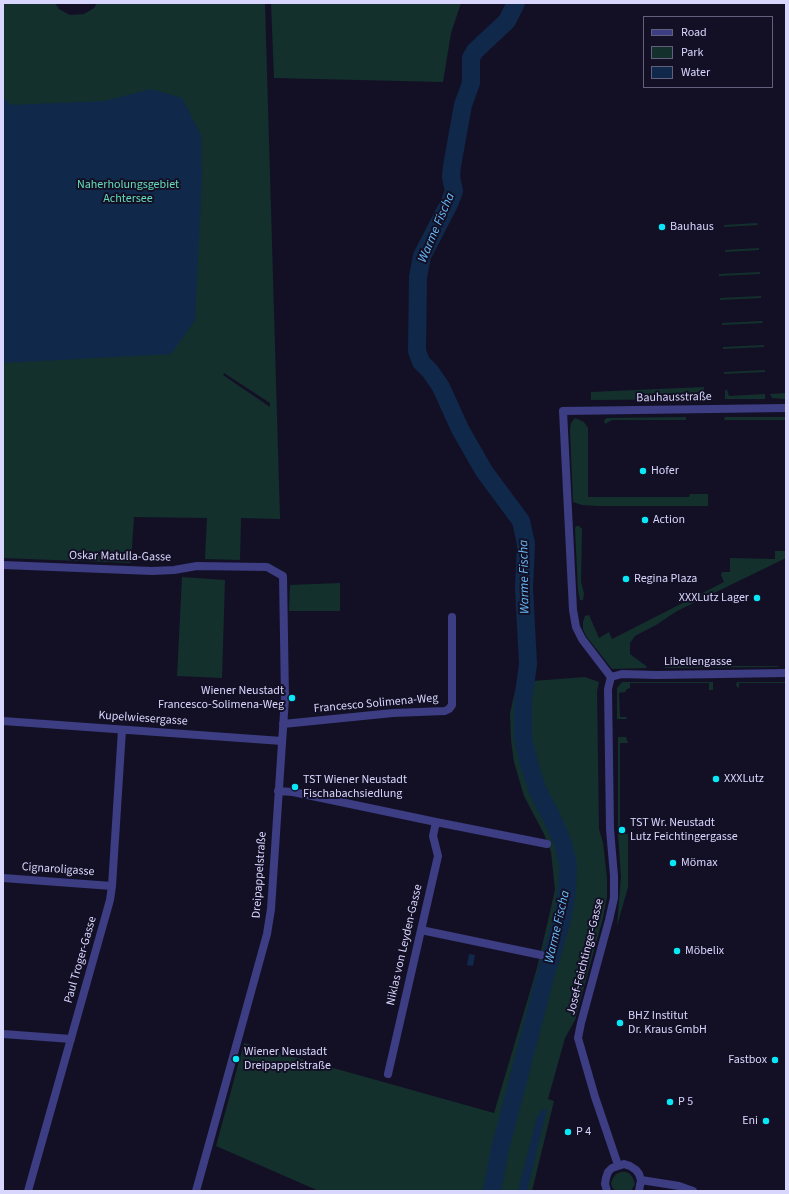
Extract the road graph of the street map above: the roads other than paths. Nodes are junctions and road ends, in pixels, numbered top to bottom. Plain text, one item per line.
1 (786, 408) edge
2 (3, 566) edge
3 (283, 576) joint
4 (452, 617) dead end
5 (786, 673) edge
6 (611, 677) junction
7 (3, 721) edge
8 (283, 724) junction
9 (122, 730) junction
10 (282, 741) junction
11 (278, 791) junction
12 (436, 822) junction
13 (547, 844) dead end
14 (3, 878) edge
15 (112, 886) junction
16 (421, 930) junction
17 (541, 955) dead end
18 (3, 1034) edge
19 (71, 1039) junction
20 (388, 1074) dead end
21 (618, 1165) junction
22 (641, 1180) junction
23 (28, 1191) edge
24 (196, 1191) edge
25 (607, 1191) edge
26 (639, 1191) edge
27 (693, 1191) edge

1 - 6 street, Bauhausstraße
2 - 3 street, Oskar Matulla-Gasse
3 - 8 street, Dreipappelstraße
4 - 8 street, Francesco Solimena-Weg
5 - 6 street, Libellengasse
6 - 21 street, Josef-Feichtinger-Gasse
7 - 9 street, Kupelwiesergasse
8 - 10 street, Dreipappelstraße
9 - 10 street, Kupelwiesergasse
9 - 15 street, Paul Troger-Gasse
10 - 11 street, Dreipappelstraße
11 - 12 street
11 - 24 street, Dreipappelstraße
12 - 13 street
12 - 16 street, Niklas von Leyden-Gasse
14 - 15 street, Cignaroligasse
15 - 19 street, Paul Troger-Gasse
16 - 17 street
16 - 20 street, Niklas von Leyden-Gasse
18 - 19 street
19 - 23 street, Paul Troger-Gasse
21 - 22 street
21 - 25 street
22 - 26 street
22 - 27 street

